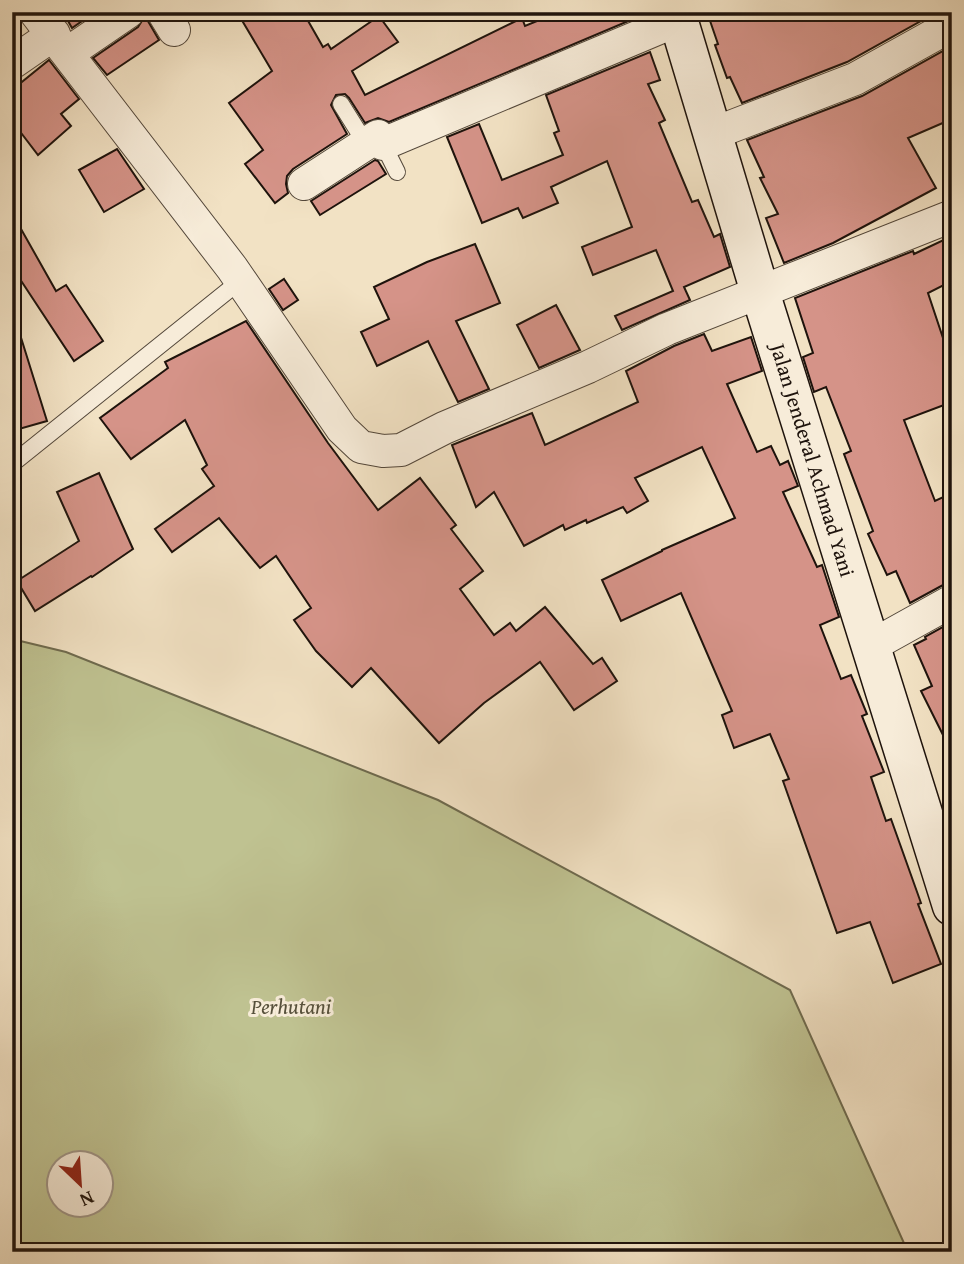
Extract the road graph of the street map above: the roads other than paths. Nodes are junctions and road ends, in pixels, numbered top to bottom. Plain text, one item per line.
1 (128, 12) edge
2 (677, 16) edge
3 (952, 24) edge
4 (52, 33) edge
5 (12, 63) edge
6 (341, 104) dead end
7 (712, 134) junction
8 (374, 144) junction
9 (397, 172) dead end
10 (304, 184) dead end
11 (952, 216) edge
12 (240, 281) junction
13 (760, 292) junction
14 (12, 464) edge
15 (952, 601) edge
16 (871, 646) junction
17 (952, 906) edge

1 - 4 street
2 - 7 main road, Jalan Jenderal Achmad Yani
2 - 8 street
3 - 7 street
4 - 5 street
4 - 12 street
6 - 8 lane
7 - 13 main road, Jalan Jenderal Achmad Yani
8 - 9 lane
8 - 10 street
11 - 13 street
12 - 13 street
12 - 14 lane
13 - 16 main road, Jalan Jenderal Achmad Yani
15 - 16 street
16 - 17 main road, Jalan Jenderal Achmad Yani

